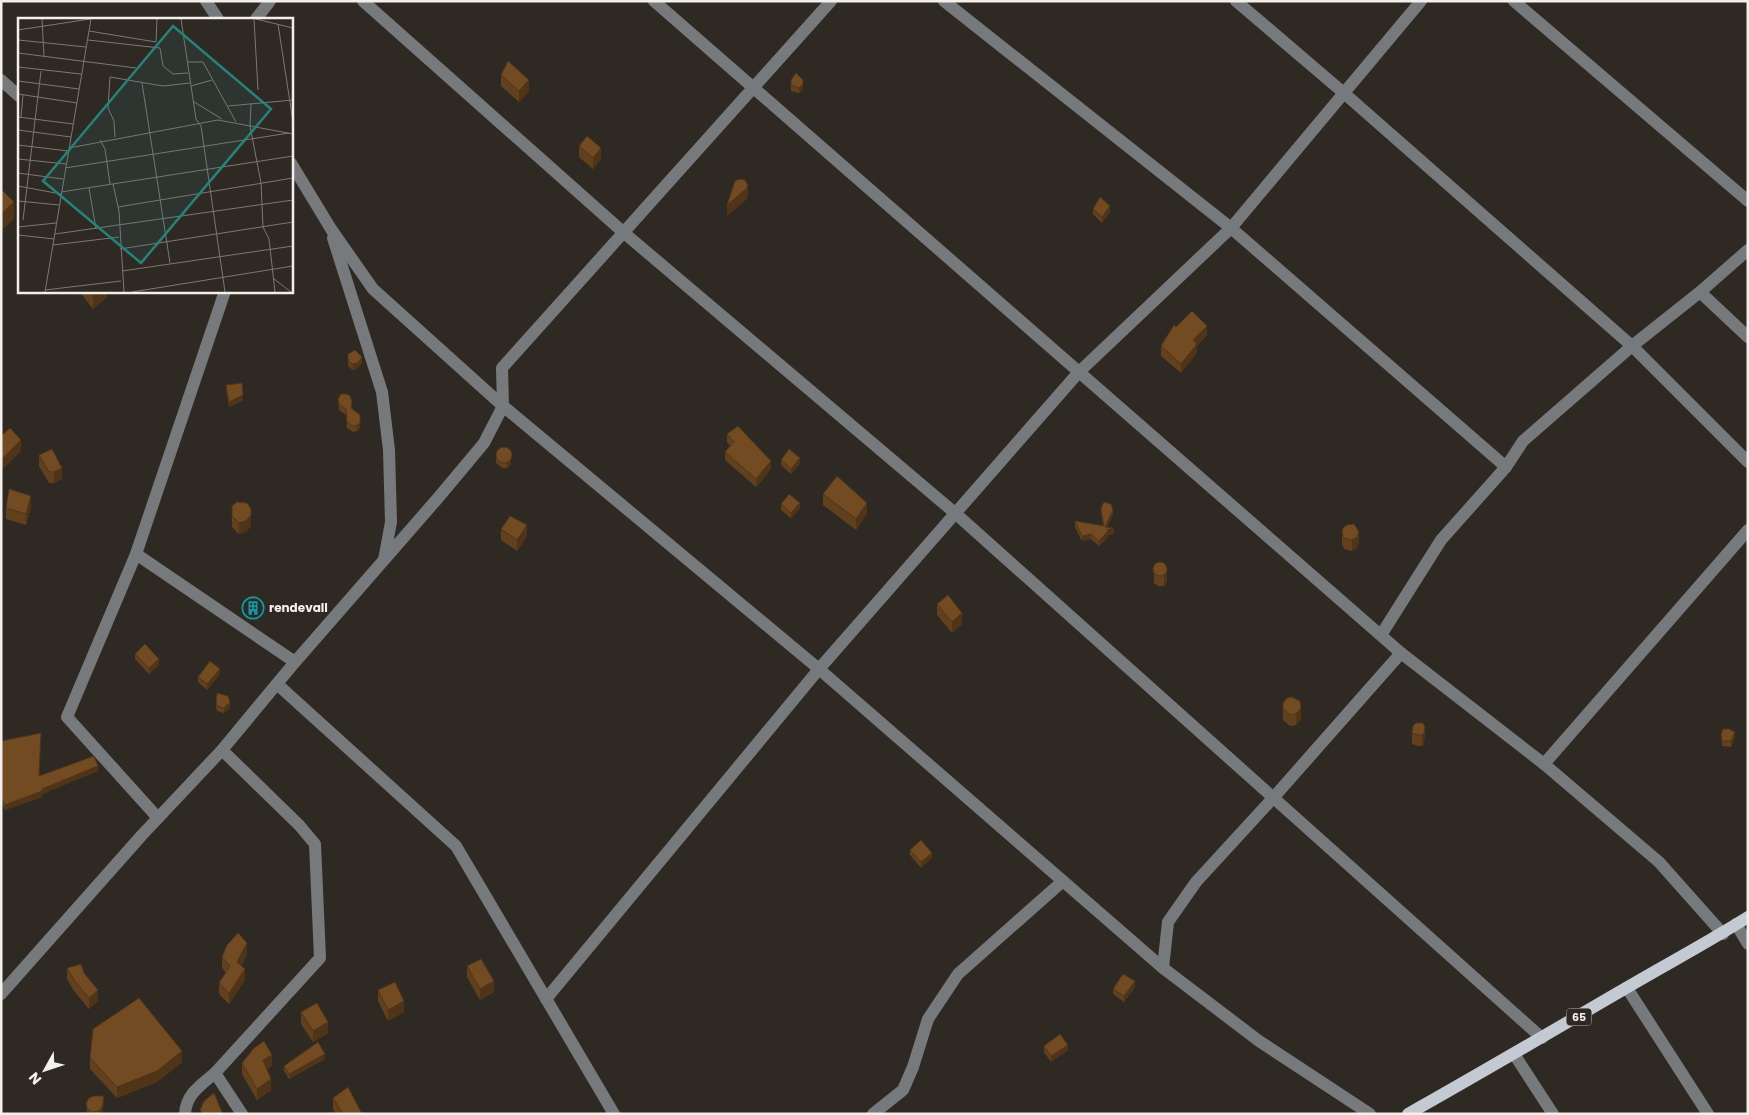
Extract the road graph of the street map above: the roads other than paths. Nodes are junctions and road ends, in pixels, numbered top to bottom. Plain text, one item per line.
1 (206, 1) edge
2 (270, 1) edge
3 (363, 1) edge
4 (654, 1) edge
5 (831, 1) edge
6 (944, 1) edge
7 (1236, 1) edge
8 (1421, 1) edge
9 (1514, 1) edge
10 (217, 18) edge
11 (257, 18) edge
12 (1, 80) edge
13 (752, 89) junction
14 (1345, 94) junction
15 (18, 95) edge
16 (292, 165) edge
17 (1748, 201) edge
18 (1231, 228) junction
19 (331, 229) junction
20 (623, 232) junction
21 (1748, 250) edge
22 (1700, 292) junction
23 (222, 293) edge
24 (1748, 337) edge
25 (1632, 346) junction
26 (1079, 372) junction
27 (503, 406) junction
28 (1748, 462) edge
29 (1506, 467) junction
30 (955, 513) junction
31 (1748, 530) edge
32 (136, 554) junction
33 (384, 560) junction
34 (1381, 635) junction
35 (1401, 653) junction
36 (296, 662) junction
37 (818, 669) junction
38 (277, 684) junction
39 (222, 750) junction
40 (1544, 764) junction
41 (1274, 797) junction
42 (158, 818) junction
43 (1063, 881) junction
44 (1748, 917) edge
45 (1736, 924) junction
46 (1723, 934) junction
47 (1748, 944) edge
48 (1163, 968) junction
49 (1627, 988) junction
50 (1, 994) edge
51 (546, 999) junction
52 (1542, 1038) junction
53 (1514, 1054) junction
54 (215, 1073) junction
55 (1412, 1113) edge
56 (185, 1114) edge
57 (242, 1114) edge
58 (614, 1114) edge
59 (873, 1114) edge
60 (1370, 1114) edge
61 (1553, 1114) edge
62 (1708, 1114) edge

1 - 10 street
2 - 11 street
3 - 20 street
4 - 13 street
5 - 13 street
6 - 18 street
7 - 14 street
8 - 14 street
9 - 17 street
12 - 15 street
13 - 20 street
13 - 26 street
14 - 18 street
14 - 25 street
16 - 19 street
18 - 26 street
18 - 29 street
19 - 27 street
19 - 33 street
20 - 27 street
20 - 30 street
21 - 22 street
22 - 24 street
22 - 25 street
23 - 32 street
25 - 28 street
25 - 29 street
26 - 30 street
26 - 34 street
27 - 33 street
27 - 37 street
29 - 34 street
30 - 37 street
30 - 41 street
31 - 40 street
32 - 36 street
32 - 42 street
33 - 36 street
34 - 35 street
35 - 40 street
35 - 41 street
36 - 38 street
37 - 43 street
37 - 51 street
38 - 39 street
38 - 51 street
39 - 42 street
39 - 54 street
40 - 46 street
41 - 48 street
41 - 52 street
42 - 50 street
43 - 48 street
43 - 59 street
44 - 45 main road, 65
45 - 46 main road, 65
45 - 47 street
46 - 49 main road, 65
48 - 60 street
49 - 52 main road, 65
49 - 62 street
51 - 58 street
52 - 53 main road, 65
53 - 55 main road, 65
53 - 61 street
54 - 56 street
54 - 57 street

